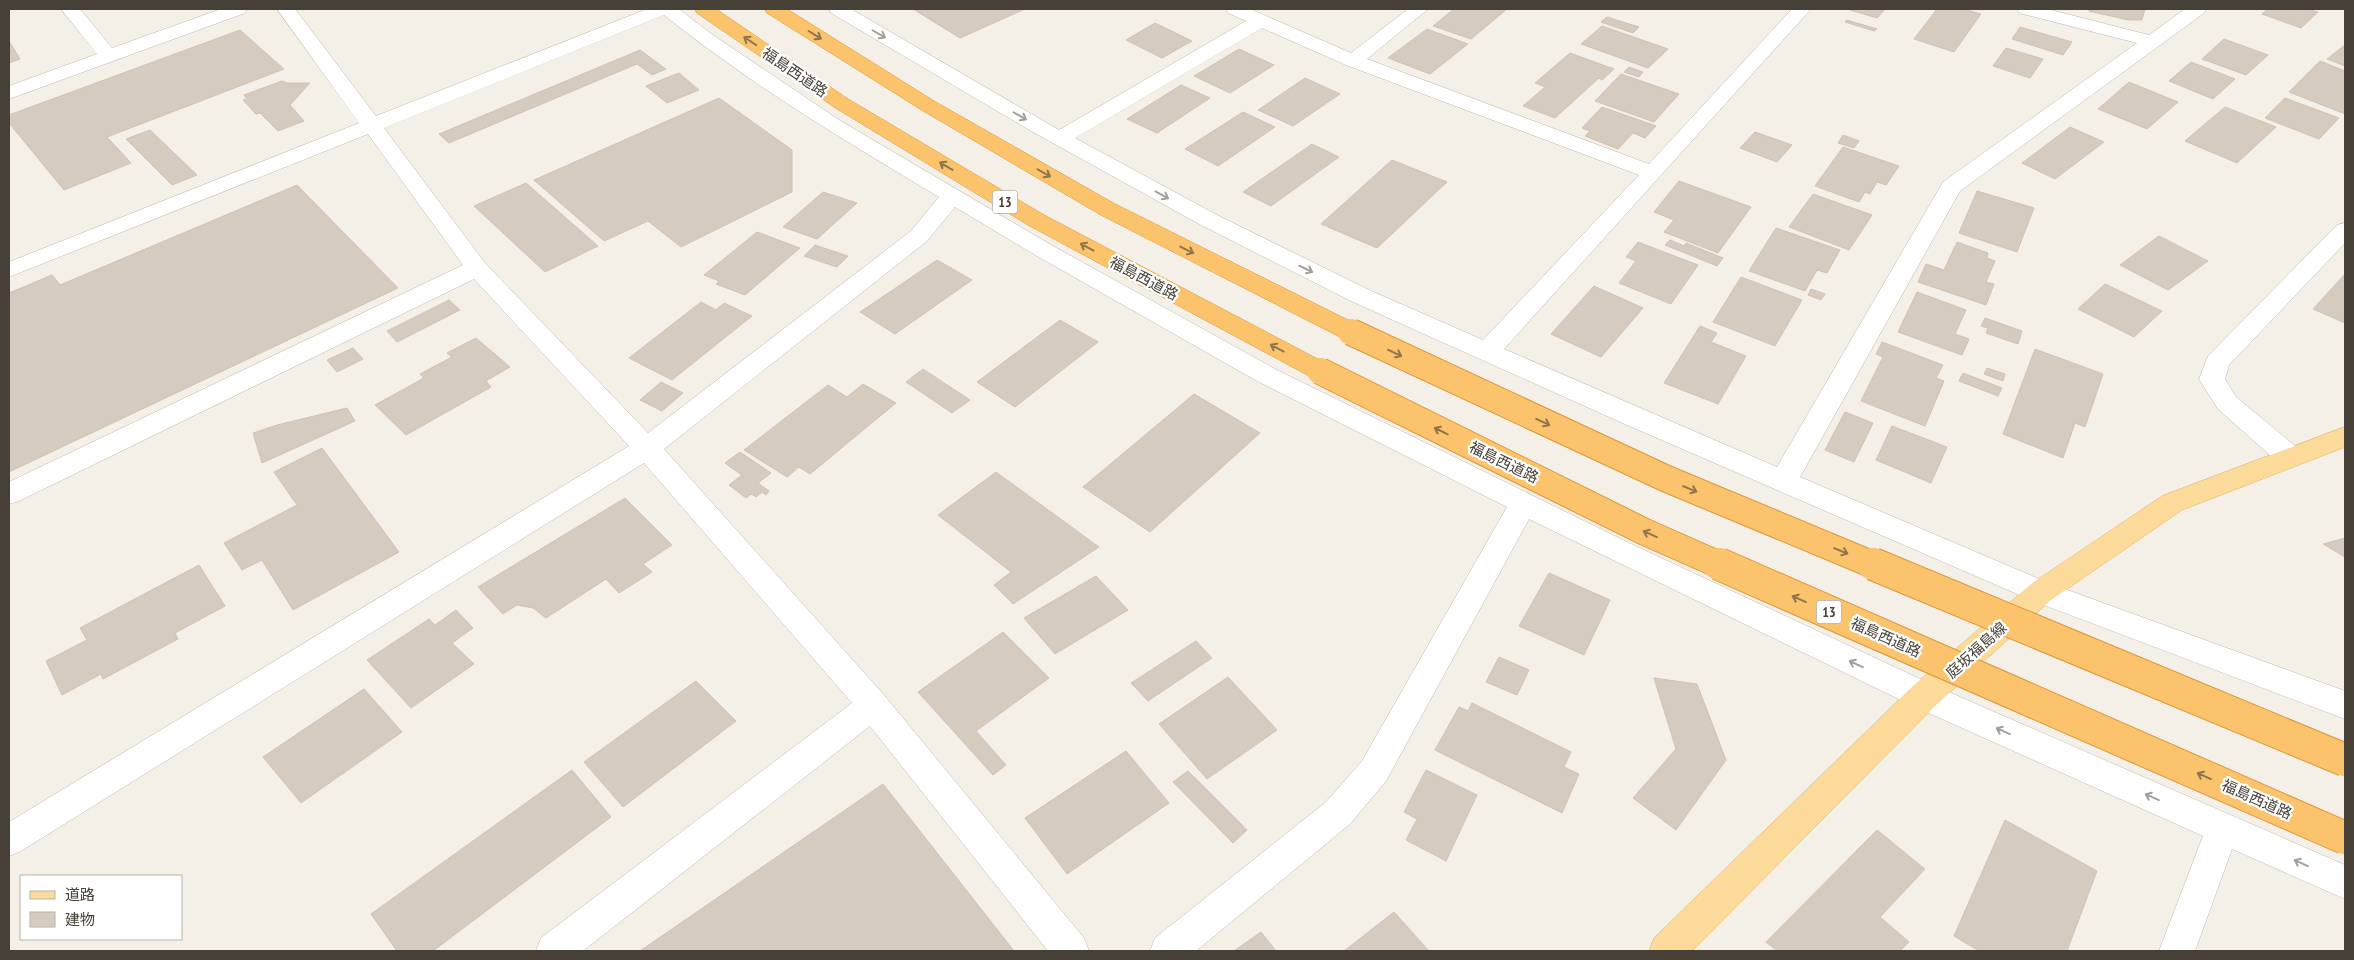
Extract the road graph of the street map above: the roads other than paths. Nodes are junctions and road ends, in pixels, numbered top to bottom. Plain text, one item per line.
1 (70, 9) edge
2 (238, 9) edge
3 (286, 9) edge
4 (663, 9) edge
5 (668, 9) edge
6 (704, 9) edge
7 (774, 9) edge
8 (838, 9) edge
9 (1235, 9) edge
10 (1419, 9) edge
11 (1802, 9) edge
12 (2026, 9) edge
13 (2197, 9) edge
14 (1260, 20) junction
15 (2152, 41) junction
16 (109, 57) junction
17 (1352, 61) junction
18 (9, 93) edge
19 (373, 124) junction
20 (1060, 138) junction
21 (1653, 173) junction
22 (952, 196) junction
23 (2345, 230) edge
24 (477, 268) junction
25 (9, 270) edge
26 (1487, 352) junction
27 (2345, 437) edge
28 (647, 448) junction
29 (2290, 457) junction
30 (1784, 480) junction
31 (9, 494) edge
32 (1524, 504) junction
33 (2040, 592) junction
34 (1924, 696) junction
35 (873, 705) junction
36 (2345, 705) edge
37 (2345, 760) edge
38 (2223, 828) junction
39 (2345, 838) edge
40 (9, 840) edge
41 (2345, 882) edge
42 (554, 951) edge
43 (1071, 951) edge
44 (1168, 951) edge
45 (1668, 951) edge
46 (2177, 951) edge

1 - 16 street
2 - 16 street
3 - 19 street
4 - 19 street
5 - 22 street
39 -> 6 highway, 福島西道路 / 13, bridge
7 -> 37 highway, bridge
8 -> 20 street
9 - 14 street
10 - 17 street
11 - 21 street
12 - 15 street
13 - 15 street
14 - 17 street
14 - 20 street
15 - 30 street
16 - 18 street
17 - 21 street
19 - 24 street
19 - 25 street
20 -> 26 street
21 - 26 street
22 - 28 street
22 - 32 street
23 - 29 street
24 - 28 street
24 - 31 street
26 - 30 street
27 - 29 main road, 庭坂福島線
28 - 35 street
28 - 40 street
29 - 33 main road, 庭坂福島線
30 - 33 street
34 -> 32 street
32 - 44 street
33 - 34 main road, 庭坂福島線
33 - 36 street
38 -> 34 street
34 - 45 main road, 庭坂福島線
35 - 42 street
35 - 43 street
41 -> 38 street
38 - 46 street

